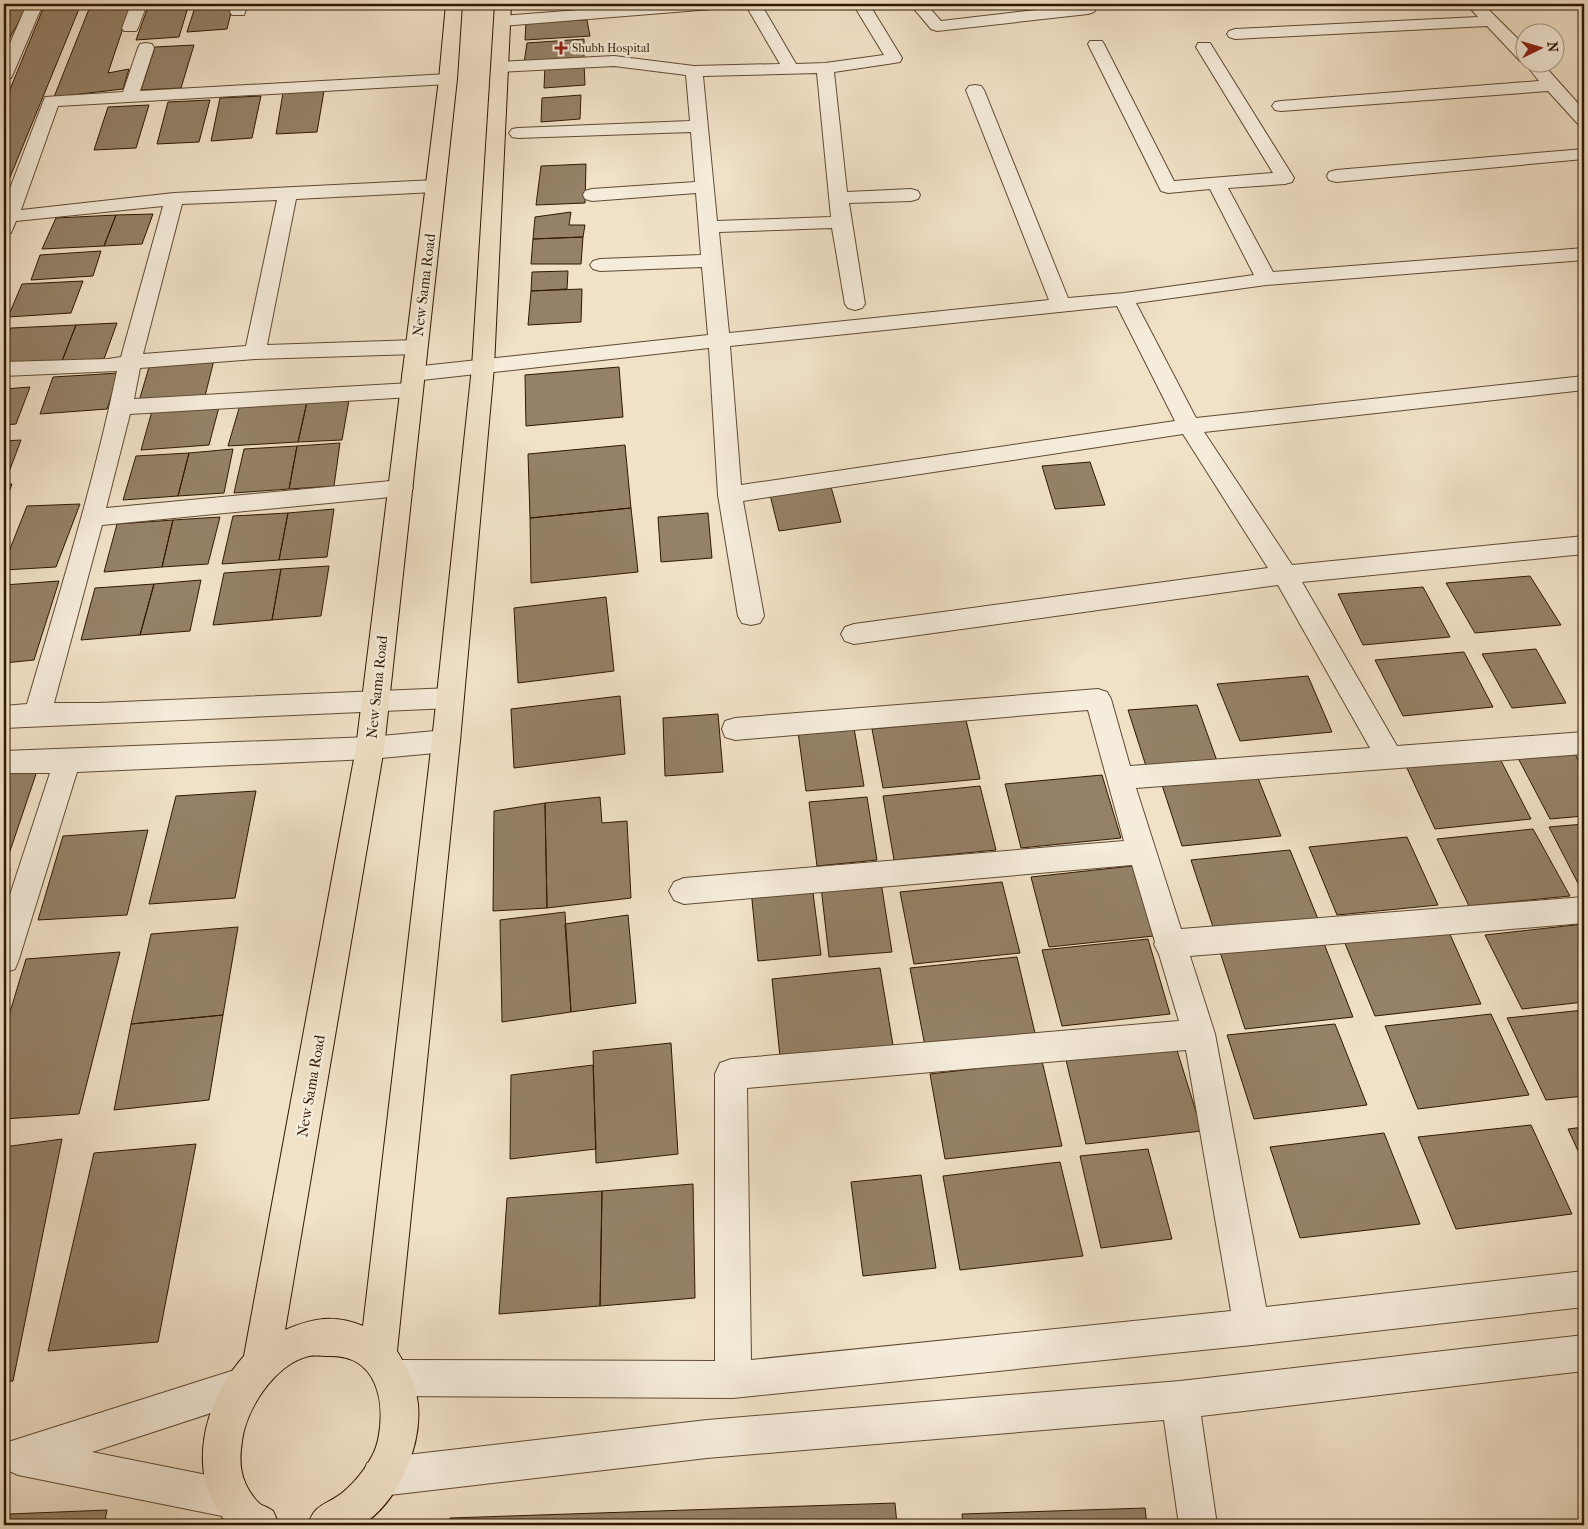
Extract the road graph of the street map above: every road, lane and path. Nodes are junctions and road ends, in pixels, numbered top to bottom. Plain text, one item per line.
1 (35, 4) edge
2 (139, 4) edge
3 (454, 4) edge
4 (712, 4) edge
5 (753, 4) edge
6 (861, 4) edge
7 (918, 4) edge
8 (1475, 4) edge
9 (681, 5) edge
10 (1088, 9) dead end
11 (503, 12) edge
12 (1491, 21) junction
13 (130, 28) dead end
14 (1235, 34) dead end
15 (1096, 44) dead end
16 (1204, 47) dead end
17 (1516, 47) edge
18 (146, 48) dead end
19 (500, 68) junction
20 (825, 68) junction
21 (791, 69) junction
22 (694, 71) junction
23 (1541, 72) edge
24 (5, 74) edge
25 (448, 79) junction
26 (1553, 85) junction
27 (975, 90) dead end
28 (130, 96) junction
29 (1281, 106) dead end
30 (1584, 120) edge
31 (699, 126) junction
32 (518, 133) dead end
33 (1584, 154) edge
34 (1336, 176) dead end
35 (1217, 184) junction
36 (435, 186) junction
37 (705, 187) junction
38 (288, 192) junction
39 (592, 195) dead end
40 (911, 195) dead end
41 (840, 198) junction
42 (174, 199) junction
43 (5, 221) edge
44 (842, 222) junction
45 (708, 227) junction
46 (1584, 254) edge
47 (711, 261) junction
48 (600, 265) dead end
49 (1266, 279) junction
50 (1124, 300) junction
51 (856, 304) dead end
52 (1061, 305) junction
53 (719, 342) junction
54 (416, 347) junction
55 (255, 352) junction
56 (130, 362) junction
57 (484, 367) junction
58 (4, 370) edge
59 (412, 382) junction
60 (1584, 383) edge
61 (121, 407) junction
62 (1189, 426) junction
63 (402, 488) junction
64 (730, 495) junction
65 (92, 518) junction
66 (1584, 545) edge
67 (1285, 575) junction
68 (751, 616) dead end
69 (854, 634) dead end
70 (451, 698) junction
71 (374, 702) junction
72 (38, 714) junction
73 (4, 717) edge
74 (735, 730) dead end
75 (446, 741) junction
76 (1584, 743) edge
77 (370, 748) junction
78 (1389, 757) junction
79 (4, 762) edge
80 (67, 762) junction
81 (1119, 778) junction
82 (1142, 852) junction
83 (684, 891) dead end
84 (1584, 910) edge
85 (1169, 944) junction
86 (4, 959) edge
87 (1199, 1034) junction
88 (1584, 1289) edge
89 (1252, 1326) junction
90 (1584, 1353) edge
91 (385, 1366) junction
92 (252, 1375) junction
93 (733, 1380) junction
94 (1180, 1400) junction
95 (11, 1456) edge
96 (381, 1477) junction
97 (244, 1516) edge
98 (346, 1519) edge
99 (1198, 1525) edge

1 - 24 street
2 - 13 street
3 - 25 main road, New Sama Road
4 - 9 street
5 - 21 street
6 - 20 street
7 - 10 street
8 - 12 street
9 - 11 street
11 - 19 main road
12 - 14 street
12 - 17 street
15 - 35 street
16 - 35 street
18 - 28 street
19 - 22 street
19 - 57 main road
20 - 21 street
20 - 41 street
21 - 22 street
22 - 31 street
23 - 26 street
25 - 28 street
25 - 36 main road, New Sama Road
26 - 29 street
26 - 30 street
27 - 52 street
28 - 43 street
31 - 32 street
31 - 37 street
33 - 34 street
35 - 49 street
36 - 38 street
36 - 54 main road, New Sama Road
37 - 39 street
37 - 45 street
38 - 42 street
38 - 55 street
40 - 41 street
41 - 44 street
42 - 43 street
42 - 56 street
44 - 45 street
44 - 51 street
45 - 47 street
46 - 49 street
47 - 48 street
47 - 53 street
49 - 50 street
50 - 52 street
50 - 62 street
52 - 53 street
53 - 57 street
53 - 64 street
54 - 55 street
54 - 59 main road, New Sama Road
55 - 56 street
56 - 58 street
56 - 61 street
57 - 59 street
57 - 70 main road
59 - 61 street
59 - 63 main road, New Sama Road
60 - 62 street
61 - 65 street
62 - 64 street
62 - 67 street
63 - 65 street
63 - 71 main road, New Sama Road
64 - 68 street
65 - 72 street
66 - 67 street
67 - 69 street
67 - 78 street
70 - 71 street
70 - 75 main road
71 - 72 street
71 - 77 main road, New Sama Road
72 - 73 street
74 - 81 street
75 - 77 street
75 - 91 main road
76 - 78 street
77 - 80 street
77 - 92 main road, New Sama Road
78 - 81 street
79 - 80 street
80 - 86 street
81 - 82 street
82 - 83 street
82 - 85 street
84 - 85 street
85 - 87 street
87 - 89 street
87 - 93 street
88 - 89 street
89 - 93 street
90 - 94 street
91 - 92 main road
91 - 93 street
91 - 96 main road
92 - 95 street
92 - 97 main road
94 - 96 street
94 - 99 street
95 - 97 street
96 - 98 main road

